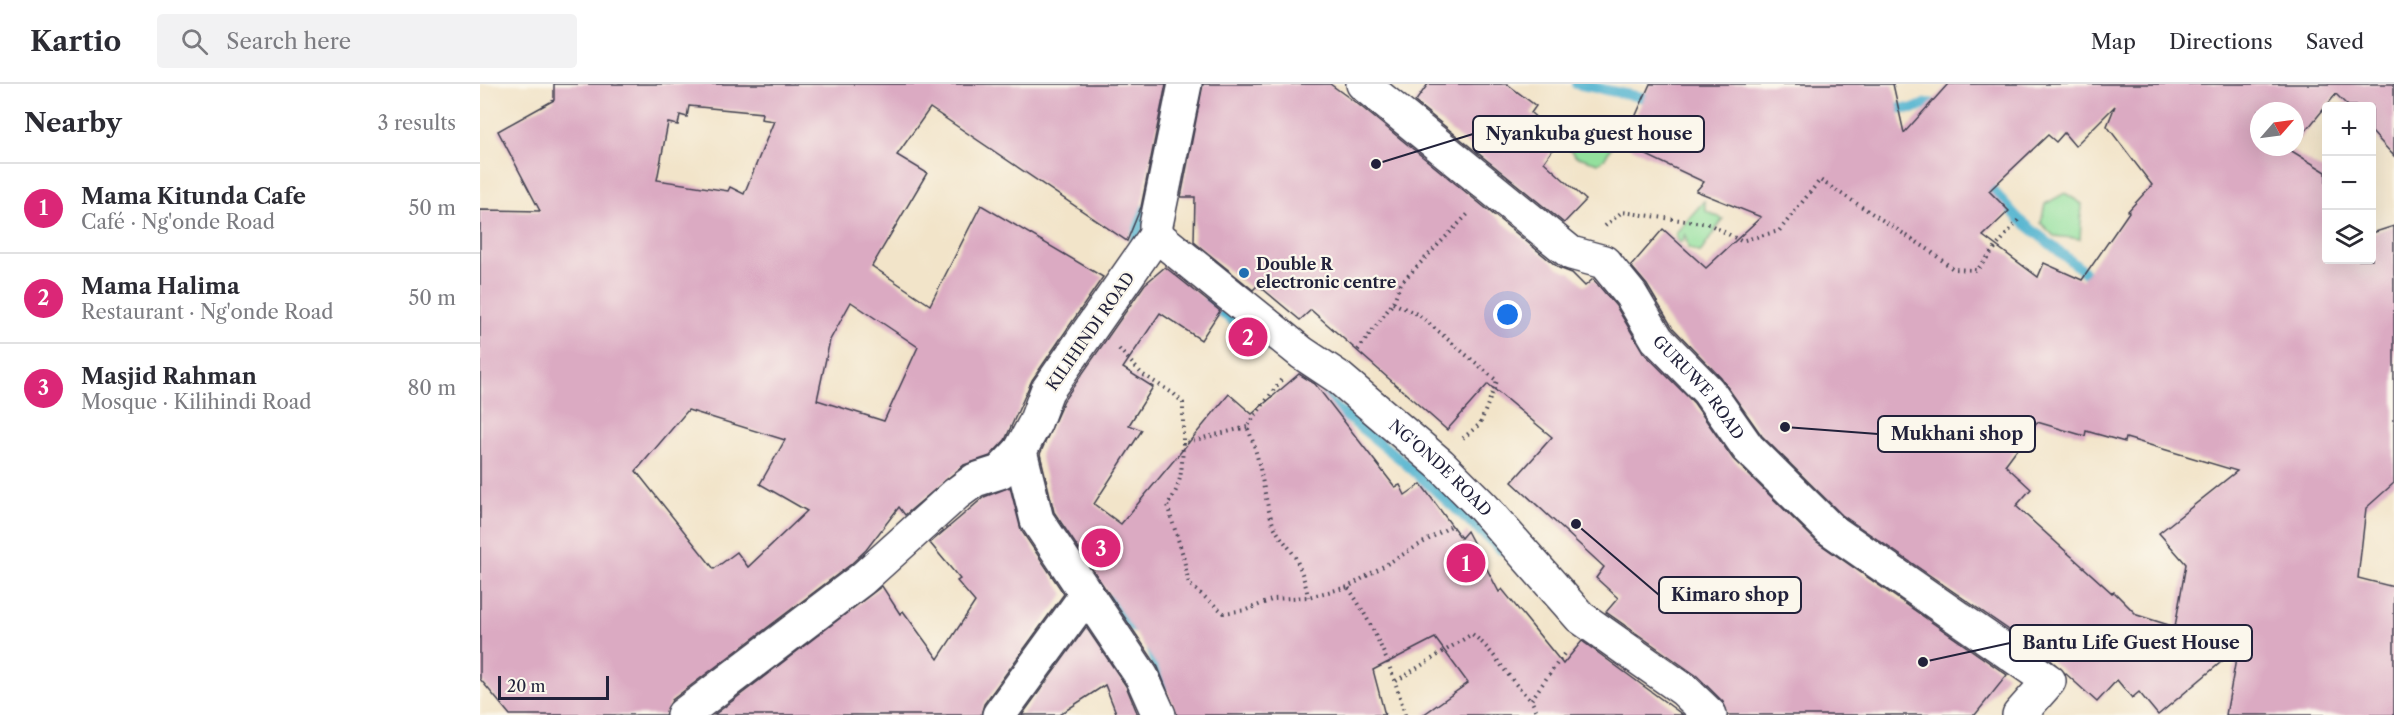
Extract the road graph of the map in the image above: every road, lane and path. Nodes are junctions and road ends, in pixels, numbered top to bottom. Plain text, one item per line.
1 (1185, 84) edge
2 (1363, 84) edge
3 (1488, 187) junction
4 (2019, 219) dead end
5 (1156, 235) junction
6 (1571, 253) junction
7 (1393, 303) junction
8 (1094, 322) junction
9 (1302, 353) junction
10 (1338, 377) junction
11 (1247, 427) junction
12 (1183, 443) junction
13 (1020, 451) junction
14 (1440, 464) junction
15 (1483, 507) junction
16 (1348, 587) junction
17 (1087, 594) junction
18 (1308, 597) junction
19 (1580, 618) junction
20 (1396, 681) junction
21 (1531, 700) junction
22 (683, 715) edge
23 (999, 715) edge
24 (1159, 715) edge
25 (1405, 715) edge
26 (1539, 715) edge
27 (1710, 715) edge
28 (2019, 715) edge

1 - 5 street
2 - 3 street, GURUWE ROAD
3 - 6 street, GURUWE ROAD
3 - 7 path
4 - 6 path
5 - 8 street, KILIHINDI ROAD
5 - 9 street, NG'ONDE ROAD
6 - 28 street, GURUWE ROAD
7 - 10 path
7 - 14 path
8 - 12 path
8 - 13 street, KILIHINDI ROAD
9 - 10 street, NG'ONDE ROAD
9 - 11 path
10 - 14 street, NG'ONDE ROAD
11 - 12 path
11 - 18 path
12 - 18 path
13 - 17 street
13 - 22 street, KILIHINDI ROAD
14 - 15 street, NG'ONDE ROAD
15 - 16 path
15 - 19 street, NG'ONDE ROAD
16 - 18 path
16 - 20 path
17 - 23 street
17 - 24 street
19 - 21 path
19 - 27 street, NG'ONDE ROAD
20 - 21 path
20 - 25 path
21 - 26 path

